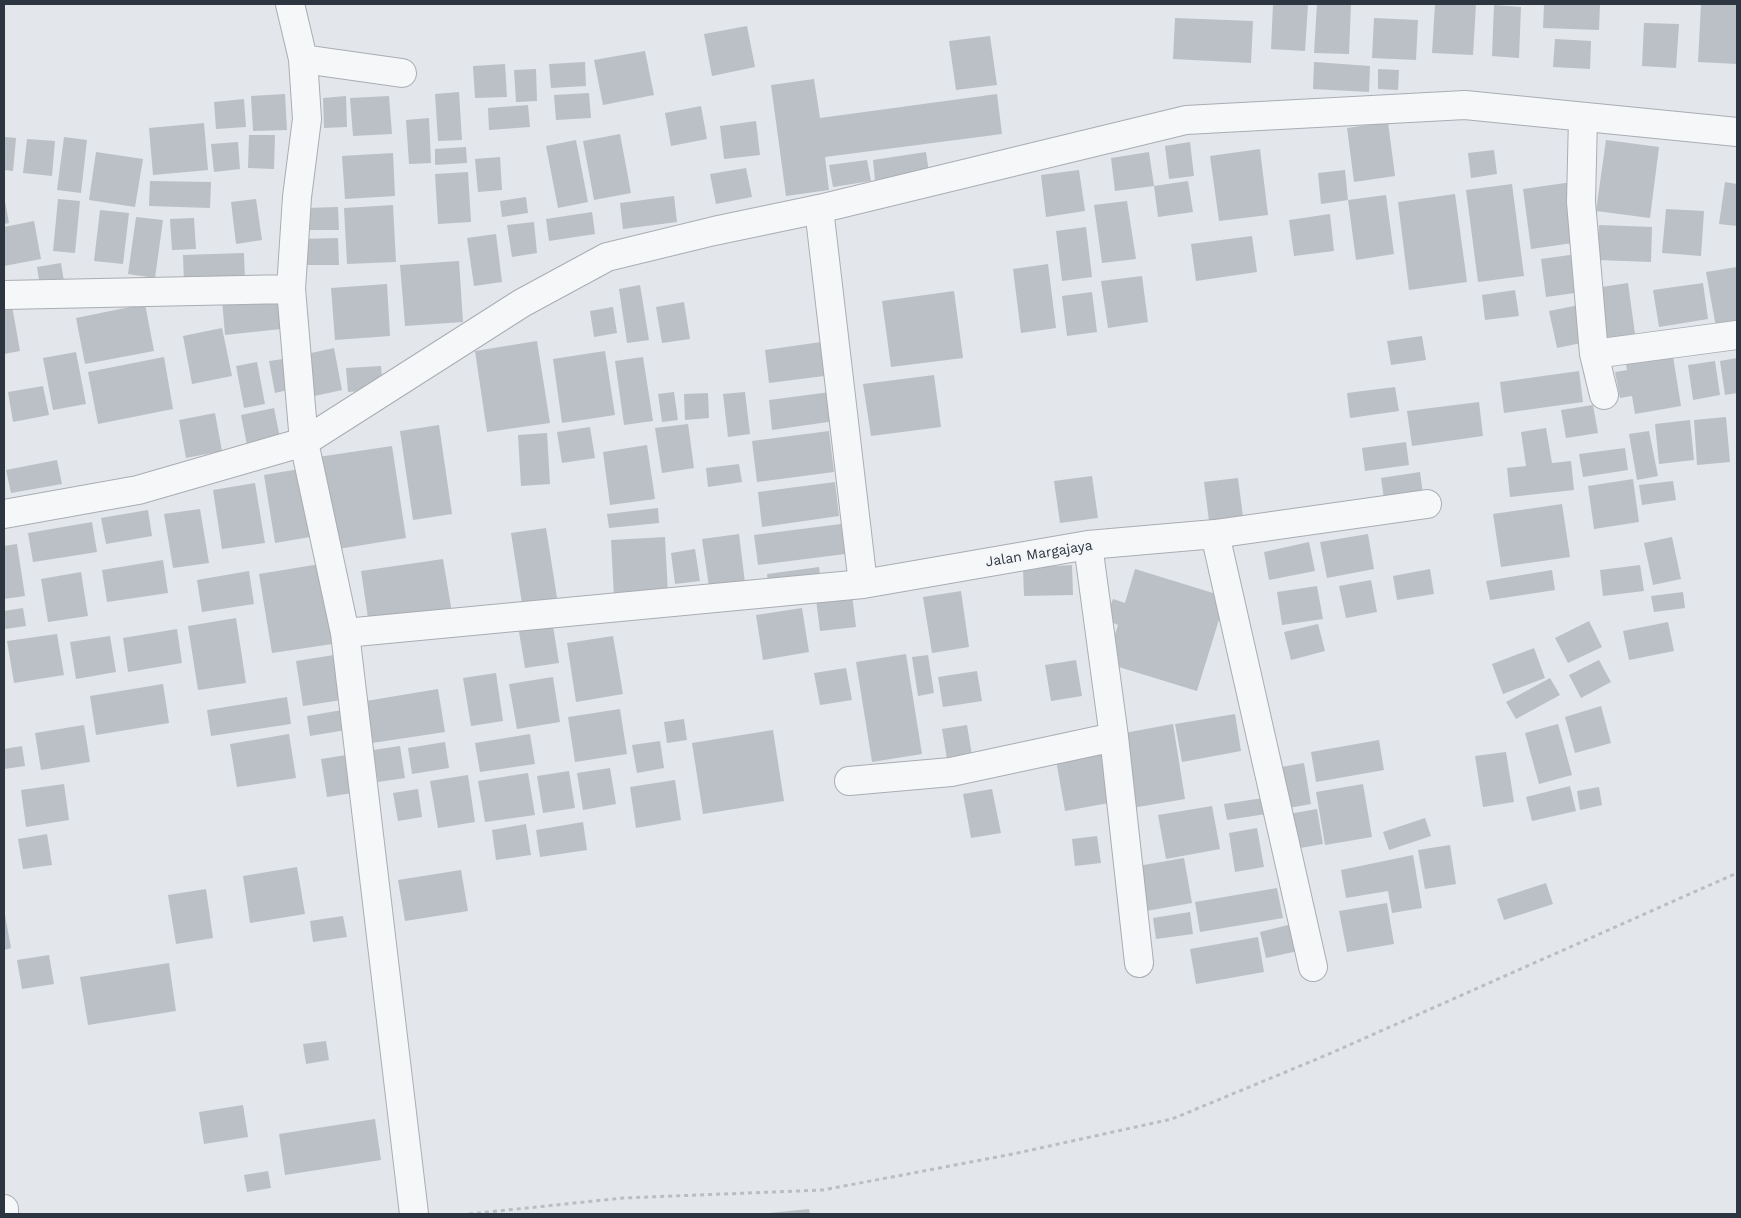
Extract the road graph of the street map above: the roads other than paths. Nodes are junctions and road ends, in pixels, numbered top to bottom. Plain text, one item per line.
1 (290, 4) edge
2 (303, 59) junction
3 (402, 73) dead end
4 (1583, 117) junction
5 (1737, 132) edge
6 (819, 209) junction
7 (290, 289) junction
8 (4, 295) edge
9 (1737, 335) edge
10 (1594, 354) junction
11 (1604, 395) dead end
12 (304, 442) junction
13 (1427, 504) dead end
14 (4, 514) edge
15 (1215, 534) junction
16 (1088, 545) junction
17 (863, 584) junction
18 (344, 634) junction
19 (1114, 737) junction
20 (849, 781) dead end
21 (1139, 963) dead end
22 (1313, 966) dead end
23 (4, 1209) edge
24 (4, 1214) edge
25 (414, 1214) edge

1 - 2 street
2 - 3 street
2 - 7 street
4 - 5 street
4 - 6 street
4 - 10 street
6 - 12 street
6 - 17 street
7 - 8 street
7 - 12 street
9 - 10 street
10 - 11 street
12 - 14 street
12 - 18 street
13 - 15 street, Jalan Margajaya
15 - 16 street, Jalan Margajaya
15 - 22 street
16 - 17 street, Jalan Margajaya
16 - 19 street
17 - 18 street, Jalan Margajaya
18 - 25 street
19 - 20 street
19 - 21 street
23 - 24 street

